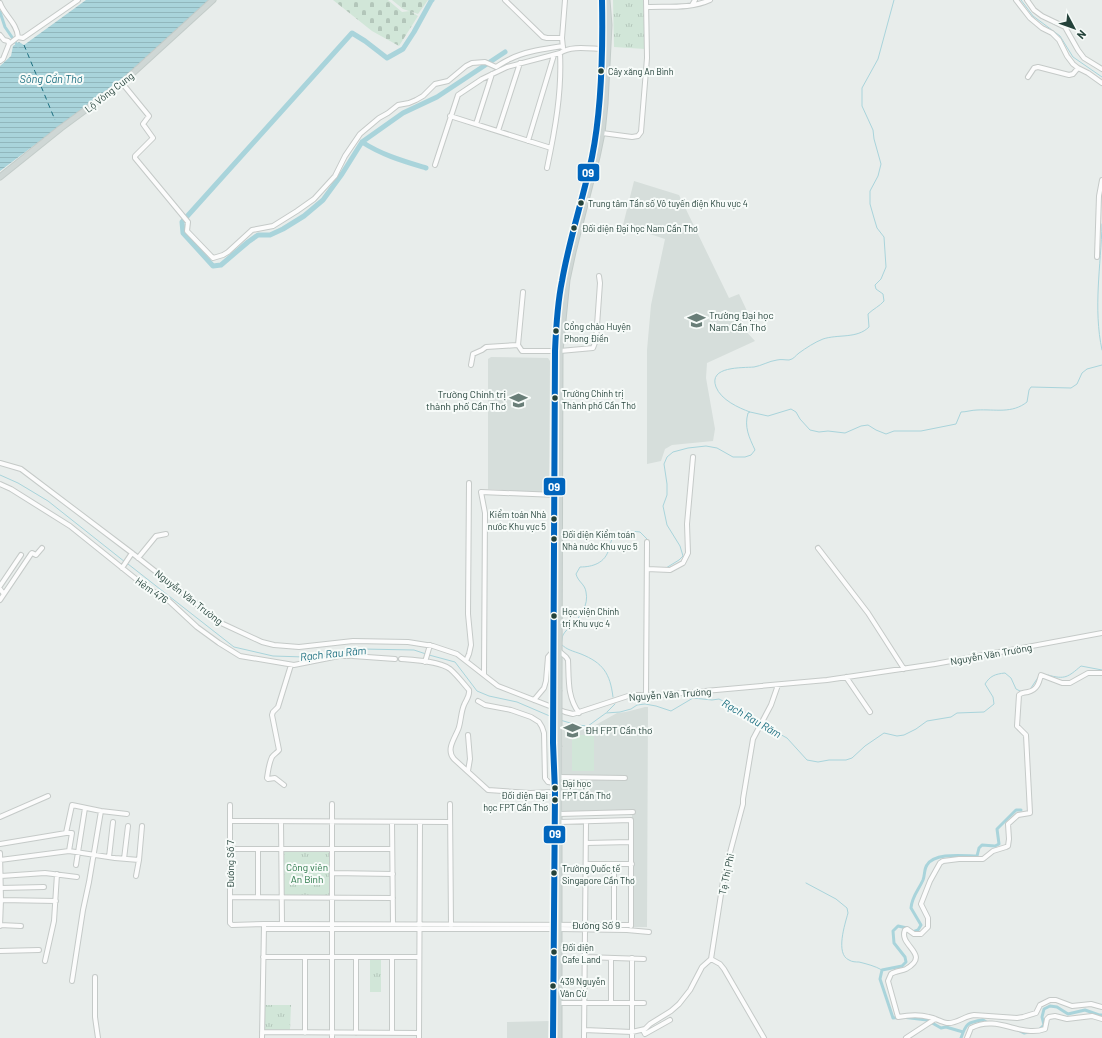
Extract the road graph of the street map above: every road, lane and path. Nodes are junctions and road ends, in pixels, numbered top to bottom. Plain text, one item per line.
1 (78, 0) edge
2 (213, 0) edge
3 (505, 0) edge
4 (565, 0) edge
5 (602, 0) edge
6 (607, 0) edge
7 (646, 0) edge
8 (695, 0) edge
9 (710, 0) edge
10 (1016, 0) edge
11 (1027, 0) edge
12 (0, 3) edge
13 (692, 5) junction
14 (647, 7) junction
15 (0, 35) edge
16 (18, 37) junction
17 (562, 38) junction
18 (10, 43) junction
19 (606, 49) junction
20 (562, 50) junction
21 (554, 55) junction
22 (0, 61) edge
23 (520, 63) junction
24 (1078, 68) junction
25 (1102, 69) edge
26 (492, 74) junction
27 (1028, 77) dead end
28 (122, 83) junction
29 (1102, 83) edge
30 (602, 104) junction
31 (450, 116) junction
32 (476, 124) junction
33 (498, 131) junction
34 (602, 133) junction
35 (528, 141) junction
36 (551, 148) junction
37 (595, 157) junction
38 (435, 165) dead end
39 (547, 168) dead end
40 (0, 177) edge
41 (1102, 180) edge
42 (1097, 257) dead end
43 (599, 276) dead end
44 (523, 292) dead end
45 (518, 345) junction
46 (557, 351) junction
47 (471, 365) dead end
48 (554, 434) junction
49 (560, 434) junction
50 (693, 457) dead end
51 (0, 463) edge
52 (469, 483) dead end
53 (0, 484) edge
54 (556, 495) junction
55 (166, 534) dead end
56 (646, 542) dead end
57 (42, 548) dead end
58 (818, 548) dead end
59 (132, 554) junction
60 (21, 555) dead end
61 (138, 558) junction
62 (122, 567) junction
63 (647, 569) junction
64 (0, 586) edge
65 (0, 589) edge
66 (4, 594) junction
67 (0, 600) edge
68 (1102, 633) edge
69 (429, 647) junction
70 (557, 651) junction
71 (395, 659) dead end
72 (401, 659) dead end
73 (425, 660) junction
74 (466, 661) junction
75 (291, 665) junction
76 (904, 669) junction
77 (1102, 673) edge
78 (484, 674) junction
79 (846, 677) junction
80 (778, 685) junction
81 (646, 695) junction
82 (534, 700) junction
83 (478, 701) dead end
84 (870, 712) dead end
85 (579, 713) junction
86 (468, 735) dead end
87 (468, 771) junction
88 (559, 777) junction
89 (625, 778) dead end
90 (554, 783) junction
91 (284, 785) dead end
92 (555, 792) junction
93 (48, 796) dead end
94 (332, 804) dead end
95 (450, 804) dead end
96 (230, 805) dead end
97 (86, 808) junction
98 (101, 811) junction
99 (633, 812) dead end
100 (126, 814) dead end
101 (559, 814) junction
102 (0, 817) edge
103 (113, 822) dead end
104 (230, 822) junction
105 (281, 822) junction
106 (332, 822) junction
107 (392, 822) junction
108 (420, 822) junction
109 (450, 822) junction
110 (557, 822) junction
111 (586, 822) junction
112 (128, 826) dead end
113 (142, 826) dead end
114 (66, 833) junction
115 (631, 842) junction
116 (586, 843) junction
117 (0, 844) edge
118 (230, 849) junction
119 (258, 849) junction
120 (281, 849) junction
121 (332, 849) junction
122 (392, 849) junction
123 (69, 851) junction
124 (79, 852) junction
125 (0, 853) edge
126 (94, 855) junction
127 (109, 857) junction
128 (124, 858) junction
129 (0, 860) edge
130 (138, 860) junction
131 (586, 864) junction
132 (614, 864) junction
133 (632, 864) junction
134 (76, 865) dead end
135 (332, 873) junction
136 (57, 874) junction
137 (393, 874) junction
138 (1, 876) edge
139 (136, 876) dead end
140 (77, 877) dead end
141 (44, 887) dead end
142 (1, 891) edge
143 (230, 897) junction
144 (258, 897) junction
145 (282, 897) junction
146 (332, 897) junction
147 (393, 898) junction
148 (1, 900) junction
149 (56, 901) junction
150 (0, 911) edge
151 (282, 924) junction
152 (394, 924) junction
153 (419, 924) junction
154 (0, 925) edge
155 (614, 925) junction
156 (631, 925) junction
157 (22, 926) dead end
158 (264, 926) junction
159 (332, 927) junction
160 (451, 927) junction
161 (554, 927) junction
162 (560, 927) junction
163 (585, 927) junction
164 (419, 929) junction
165 (631, 930) junction
166 (648, 932) dead end
167 (39, 950) dead end
168 (0, 951) edge
169 (263, 957) junction
170 (305, 957) junction
171 (356, 957) junction
172 (392, 957) junction
173 (419, 957) junction
174 (585, 957) junction
175 (332, 958) junction
176 (611, 958) junction
177 (632, 958) junction
178 (644, 959) dead end
179 (711, 959) junction
180 (45, 961) dead end
181 (94, 977) dead end
182 (72, 980) dead end
183 (553, 1003) junction
184 (559, 1003) junction
185 (584, 1003) junction
186 (611, 1003) junction
187 (632, 1003) junction
188 (644, 1003) dead end
189 (1102, 1007) edge
190 (987, 1016) junction
191 (935, 1019) junction
192 (1102, 1019) edge
193 (670, 1020) dead end
194 (985, 1024) junction
195 (584, 1030) junction
196 (643, 1030) junction
197 (262, 1032) junction
198 (632, 1032) junction
199 (305, 1033) junction
200 (356, 1033) junction
201 (392, 1033) junction
202 (332, 1035) edge
203 (419, 1036) edge
204 (98, 1038) edge
205 (262, 1038) edge
206 (553, 1038) edge
207 (559, 1038) edge
208 (584, 1038) edge
209 (632, 1038) edge
210 (764, 1038) edge
211 (906, 1038) edge
212 (967, 1038) edge

1 - 16 street
2 - 28 main road, Lộ Vòng Cung
3 - 17 street
4 - 17 street
5 - 19 main road
6 - 19 main road
7 - 14 street
8 - 13 street
9 - 13 street
10 - 24 street
11 - 25 street
12 - 16 street
13 - 14 street
14 - 34 street
15 - 18 street
16 - 18 street
17 - 20 street
18 - 22 street
19 - 20 street
19 - 30 main road
20 - 21 street
20 - 28 street
20 - 36 street
21 - 23 street
21 - 35 street
23 - 26 street
23 - 33 street
24 - 27 street
24 - 29 street
26 - 31 street
26 - 32 street
28 - 40 main road, Lộ Vòng Cung
30 - 34 main road
30 - 37 main road
31 - 32 street
31 - 38 street
32 - 33 street
33 - 35 street
34 - 37 main road
35 - 36 street
36 - 39 street
37 - 46 main road
41 - 42 street
43 - 46 street
44 - 45 street
45 - 46 street
45 - 47 street
46 - 48 main road
46 - 49 main road
48 - 49 main road
48 - 54 main road
49 - 54 main road
50 - 63 street
51 - 59 street, Nguyễn Văn Trường
52 - 74 street
53 - 62 street, Hẻm 476
54 - 70 main road
54 - 78 street
55 - 61 street
56 - 63 street
57 - 66 street
58 - 76 street
59 - 61 street, Nguyễn Văn Trường
59 - 62 street
60 - 64 street
61 - 69 street, Nguyễn Văn Trường
62 - 75 street, Hẻm 476
63 - 81 street
65 - 66 street
66 - 67 street
68 - 76 street, Nguyễn Văn Trường
69 - 73 street
69 - 74 street, Nguyễn Văn Trường
70 - 82 street
70 - 85 street
70 - 88 main road, bridge
70 - 90 main road, bridge
71 - 75 street, Hẻm 476
72 - 73 street
73 - 87 street
74 - 78 street, Nguyễn Văn Trường
75 - 91 street
76 - 79 street, Nguyễn Văn Trường
77 - 191 street
78 - 82 street, Nguyễn Văn Trường
79 - 80 street, Nguyễn Văn Trường
79 - 84 street
80 - 81 street, Nguyễn Văn Trường
80 - 179 street, Tạ Thị Phi
81 - 85 street, Nguyễn Văn Trường
82 - 85 street, Nguyễn Văn Trường
83 - 90 street
86 - 87 street
87 - 92 street
88 - 89 street
88 - 101 main road
90 - 92 main road
92 - 110 main road
93 - 102 street
94 - 106 street
95 - 109 street
96 - 104 street, Đường Số 7
97 - 98 street
97 - 114 street
97 - 124 street
98 - 100 street
98 - 126 street
99 - 101 street
101 - 110 main road
103 - 127 street
104 - 105 street
104 - 118 street, Đường Số 7
105 - 106 street
105 - 120 street
106 - 107 street
106 - 121 street
107 - 108 street
107 - 122 street
108 - 109 street
108 - 153 street
109 - 160 street
110 - 111 street
110 - 161 main road
110 - 162 main road
111 - 115 street
111 - 116 street
112 - 128 street
113 - 130 street
114 - 117 street
114 - 123 street
115 - 116 street
115 - 133 street
116 - 131 street
118 - 119 street
118 - 143 street, Đường Số 7
119 - 120 street
119 - 144 street
120 - 121 street
120 - 145 street
121 - 122 street
121 - 135 street
122 - 137 street
123 - 124 street
123 - 129 street
124 - 126 street
124 - 134 street
125 - 129 street
126 - 127 street
126 - 182 street
127 - 128 street
128 - 130 street
129 - 138 street
130 - 139 street
131 - 132 street
131 - 163 street
132 - 133 street
132 - 155 street
133 - 156 street
135 - 137 street
135 - 146 street
136 - 138 street
136 - 140 street
136 - 149 street
137 - 147 street
138 - 142 street
141 - 142 street
142 - 148 street
143 - 144 street
143 - 158 street, Đường Số 7
144 - 145 street
145 - 146 street
145 - 151 street
146 - 147 street
146 - 159 street
147 - 152 street
148 - 149 street
148 - 150 street
149 - 180 street
150 - 154 street
151 - 158 street
151 - 159 street
152 - 153 street
152 - 159 street
153 - 160 street
153 - 164 street
154 - 157 street
155 - 156 street, Đường Số 9
155 - 163 street, Đường Số 9
156 - 165 street
158 - 159 street
158 - 169 street
159 - 164 street
159 - 175 street
160 - 161 street
160 - 164 street
161 - 162 street
161 - 183 main road
162 - 163 street
162 - 184 main road
163 - 165 street
163 - 174 street
164 - 173 street
165 - 166 street
167 - 168 street
169 - 170 street
169 - 197 street
170 - 175 street
170 - 199 street
171 - 172 street
171 - 175 street
171 - 200 street
172 - 173 street
172 - 201 street
173 - 203 street
174 - 176 street
174 - 185 street
175 - 202 street
176 - 177 street
176 - 186 street
177 - 178 street
177 - 187 street
179 - 196 street
179 - 210 street
181 - 204 street
183 - 184 main road
183 - 206 main road
184 - 185 street
184 - 207 main road
185 - 186 street
185 - 195 street
186 - 187 street
187 - 188 street
187 - 198 street
189 - 190 street
190 - 191 street
190 - 194 street
191 - 211 street
192 - 194 street
193 - 196 street
194 - 212 street
195 - 198 street
195 - 208 street
196 - 198 street
197 - 199 street
197 - 205 street
198 - 209 street
199 - 202 street
200 - 201 street
200 - 202 street
201 - 203 street

